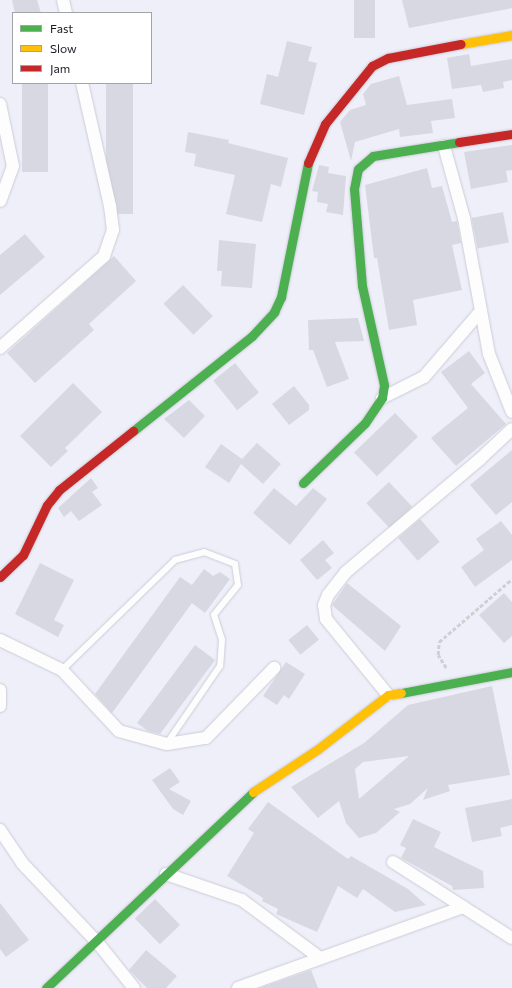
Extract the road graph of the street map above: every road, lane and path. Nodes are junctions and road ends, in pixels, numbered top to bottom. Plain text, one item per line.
1 (62, 0) edge
2 (66, 12) edge
3 (512, 35) edge
4 (82, 84) edge
5 (0, 104) edge
6 (512, 134) edge
7 (444, 146) junction
8 (0, 201) edge
9 (479, 313) junction
10 (0, 348) edge
11 (382, 398) junction
12 (512, 412) edge
13 (512, 428) edge
14 (303, 483) dead end
15 (0, 577) edge
16 (512, 579) edge
17 (0, 640) edge
18 (274, 668) dead end
19 (62, 670) junction
20 (512, 672) edge
21 (454, 681) junction
22 (0, 690) edge
23 (388, 695) junction
24 (0, 706) edge
25 (167, 744) junction
26 (0, 830) edge
27 (394, 862) dead end
28 (166, 874) junction
29 (463, 907) junction
30 (512, 938) edge
31 (97, 942) junction
32 (320, 958) junction
33 (46, 988) edge
34 (134, 988) edge
35 (238, 988) edge

1 - 2 street
3 - 15 street
4 - 10 street
5 - 8 street
6 - 7 street
7 - 9 street
7 - 11 street
9 - 11 street
9 - 12 street
11 - 14 street
13 - 23 street
16 - 21 path
17 - 19 street
18 - 25 street
19 - 25 street
19 - 25 lane
20 - 21 street
21 - 23 street
22 - 24 street
23 - 28 street
26 - 31 street
27 - 29 street
28 - 31 street
28 - 32 street
29 - 30 street
29 - 32 street
31 - 33 street
31 - 34 street
32 - 35 street

